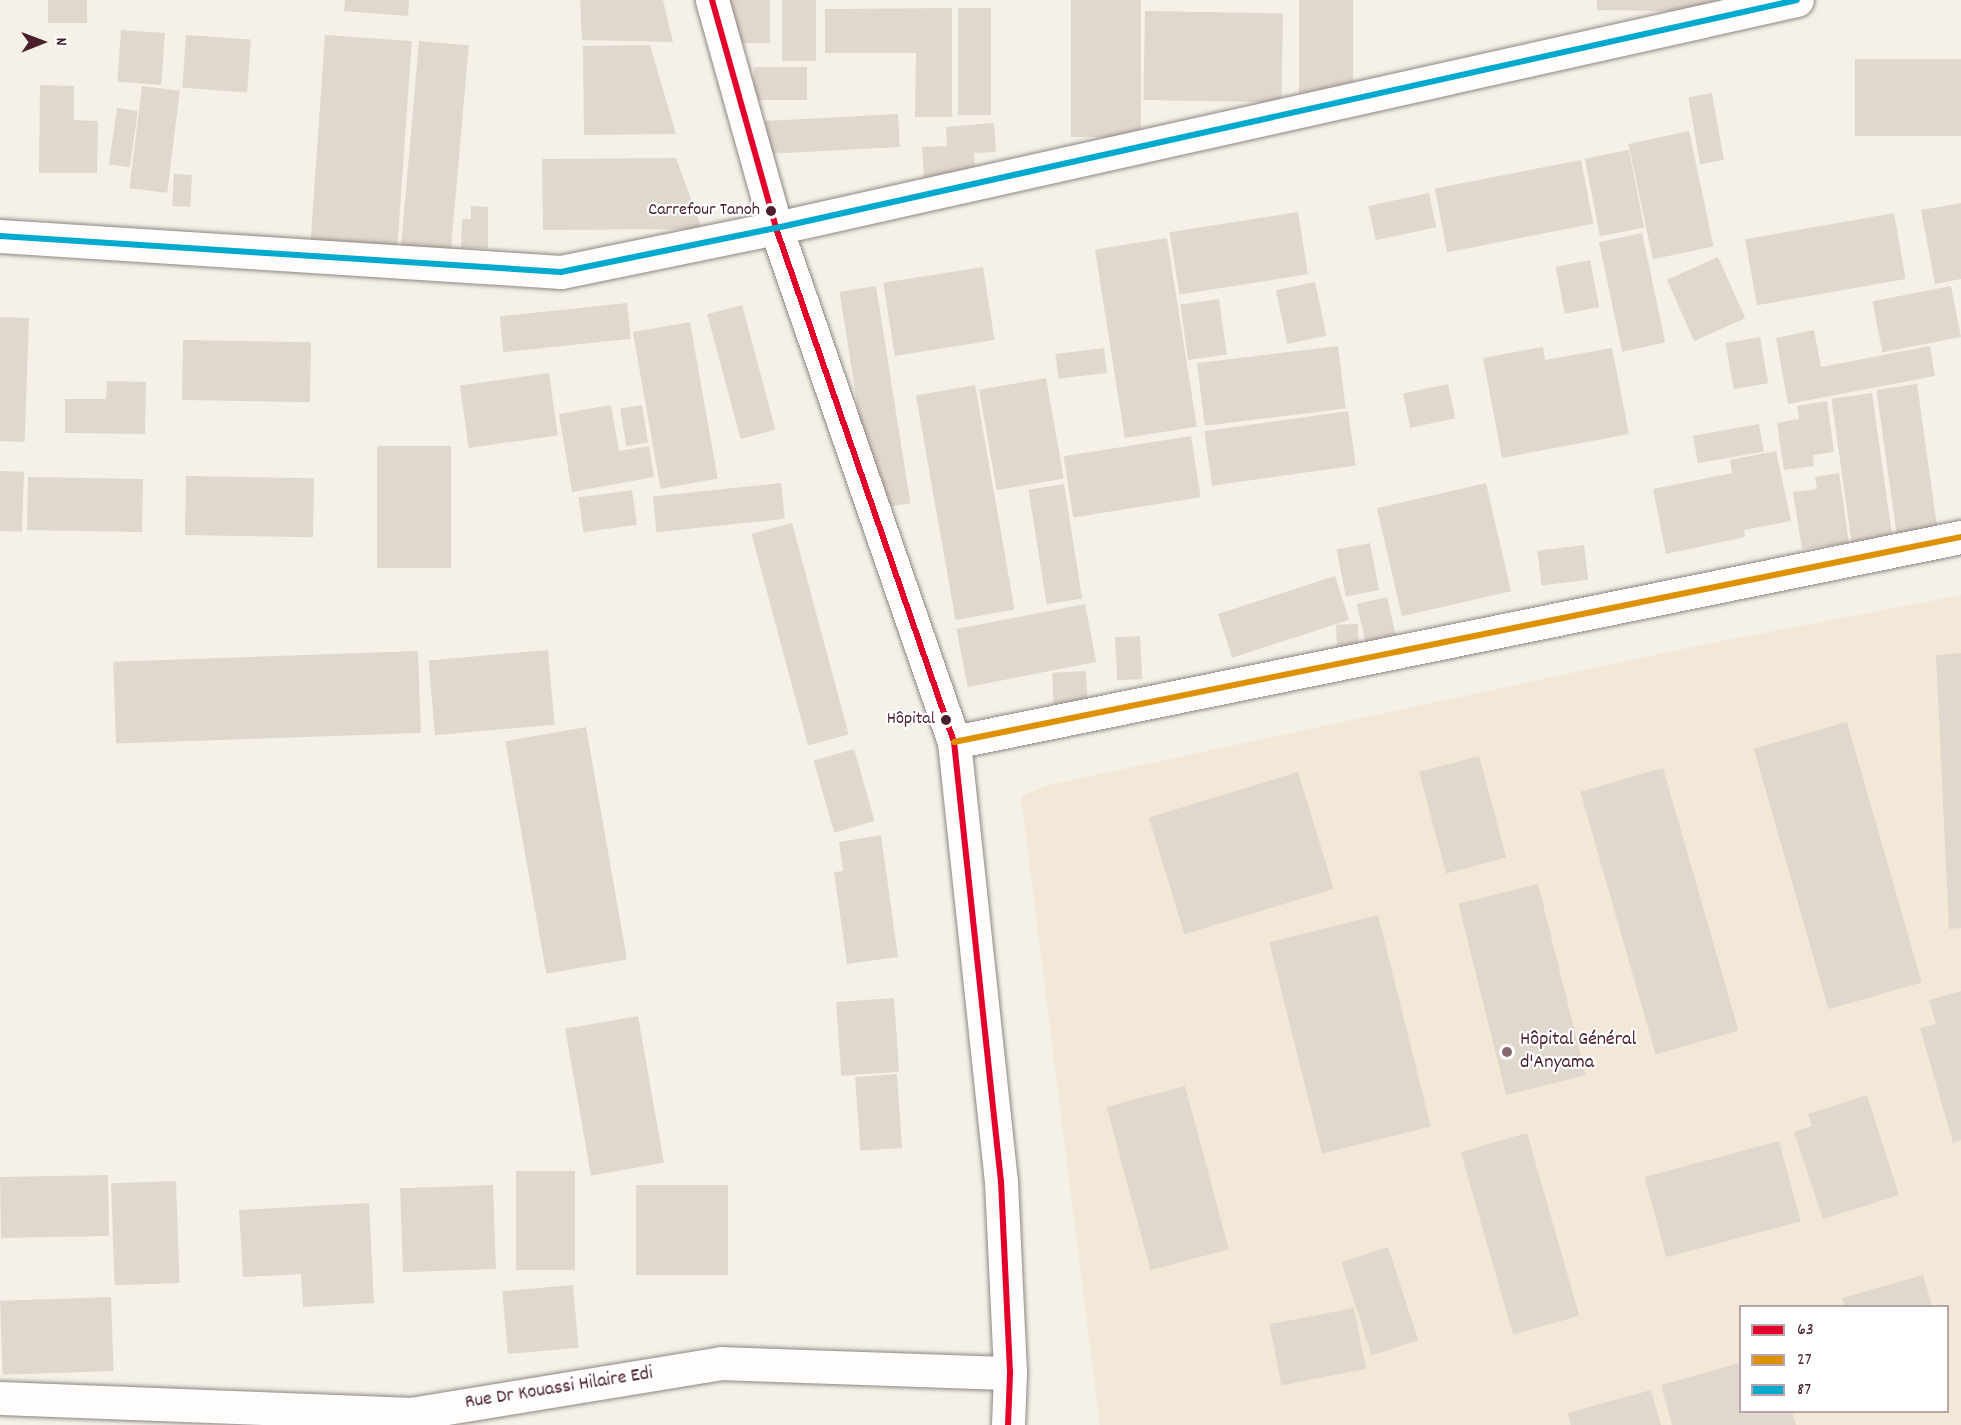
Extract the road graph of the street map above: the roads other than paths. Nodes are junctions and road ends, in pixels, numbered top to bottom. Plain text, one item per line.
1 (712, 0) edge
2 (1797, 0) edge
3 (777, 228) junction
4 (0, 236) edge
5 (1961, 537) edge
6 (954, 742) junction
7 (1010, 1373) junction
8 (0, 1398) edge
9 (410, 1419) edge
10 (1008, 1425) edge

1 - 3 street
2 - 3 street
3 - 4 street
3 - 6 street
5 - 6 street
6 - 7 street
7 - 9 street, Rue Dr Kouassi Hilaire Edi
7 - 10 street
8 - 9 street, Rue Dr Kouassi Hilaire Edi

